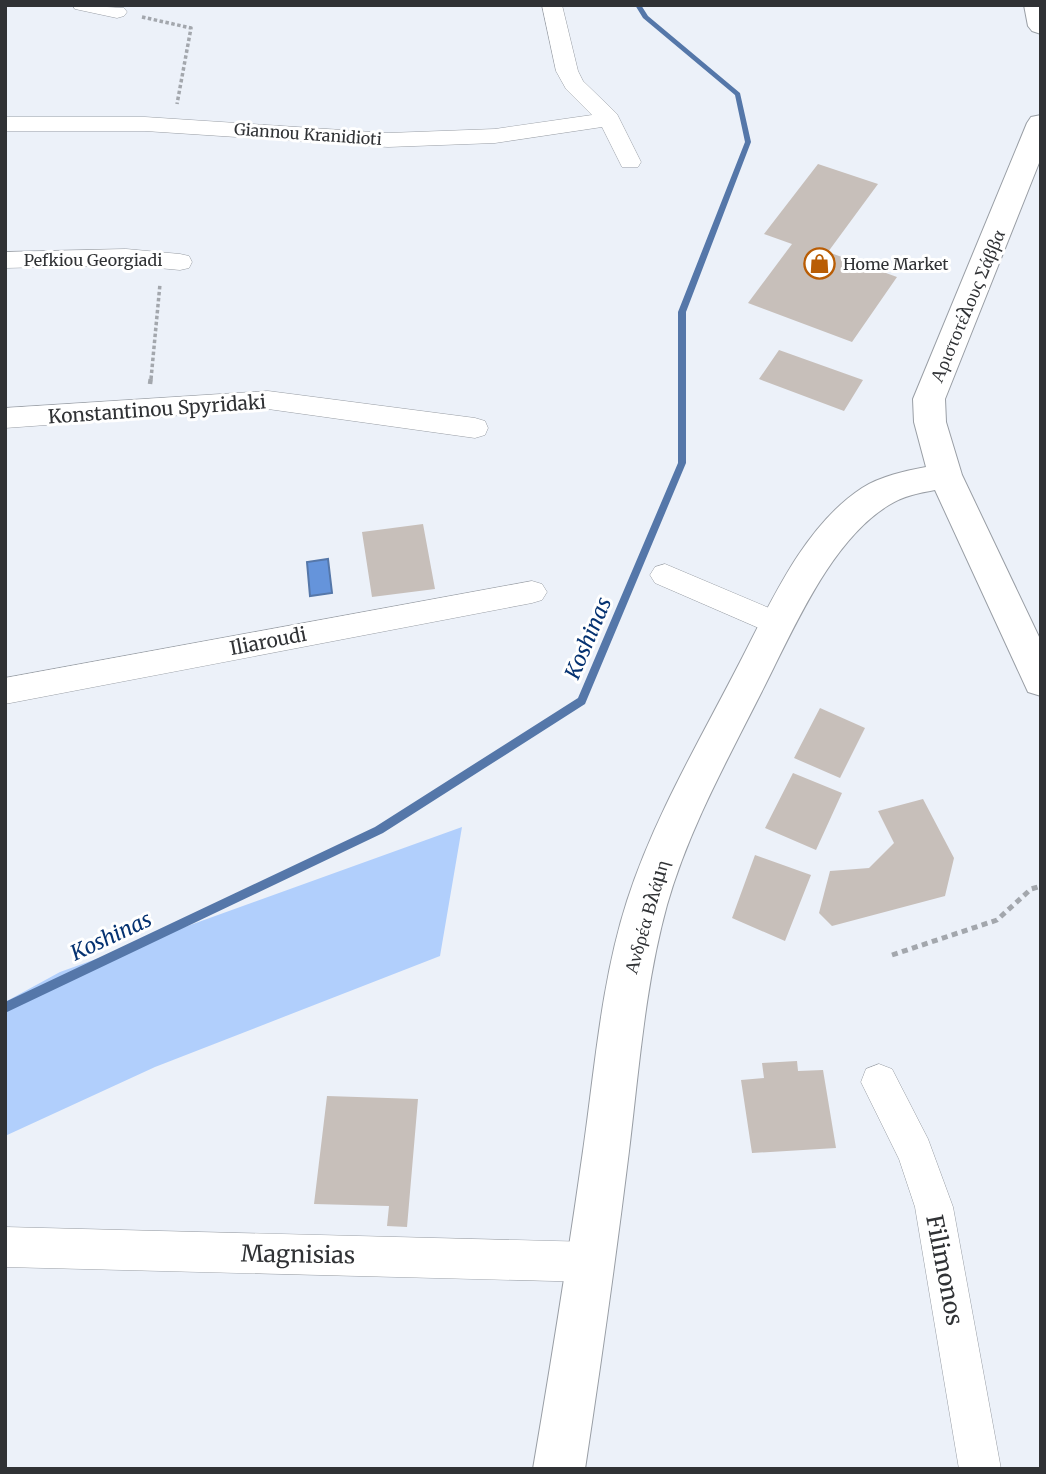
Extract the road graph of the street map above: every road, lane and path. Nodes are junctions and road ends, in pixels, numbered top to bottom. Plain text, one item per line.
1 (82, 5) edge
2 (552, 5) edge
3 (1037, 5) edge
4 (117, 12) joint
5 (1041, 26) edge
6 (609, 119) junction
7 (5, 124) edge
8 (173, 125) junction
9 (1039, 138) edge
10 (630, 162) dead end
11 (5, 260) edge
12 (171, 260) joint
13 (147, 409) junction
14 (5, 418) edge
15 (475, 428) dead end
16 (945, 475) junction
17 (665, 575) dead end
18 (531, 592) dead end
19 (777, 624) junction
20 (1041, 681) edge
21 (5, 691) edge
22 (1041, 886) edge
23 (892, 954) dead end
24 (879, 1082) dead end
25 (5, 1247) edge
26 (592, 1262) junction
27 (559, 1469) edge
28 (980, 1469) edge

1 - 4 street
2 - 6 street
3 - 5 street
4 - 8 path
6 - 8 street, Giannou Kranidioti
6 - 10 street
7 - 8 street, Giannou Kranidioti
9 - 16 street, Αριστοτέλους Σάββα
11 - 12 street, Pefkiou Georgiadi
12 - 13 path
13 - 14 street, Konstantinou Spyridaki
13 - 15 street, Konstantinou Spyridaki
16 - 19 street, Ανδρέα Βλάμη
16 - 20 street, Αριστοτέλους Σάββα
17 - 19 street
18 - 21 street, Iliaroudi
19 - 26 street, Ανδρέα Βλάμη
22 - 23 path
24 - 28 street, Filimonos
25 - 26 street, Magnisias
26 - 27 street, Ανδρέα Βλάμη

